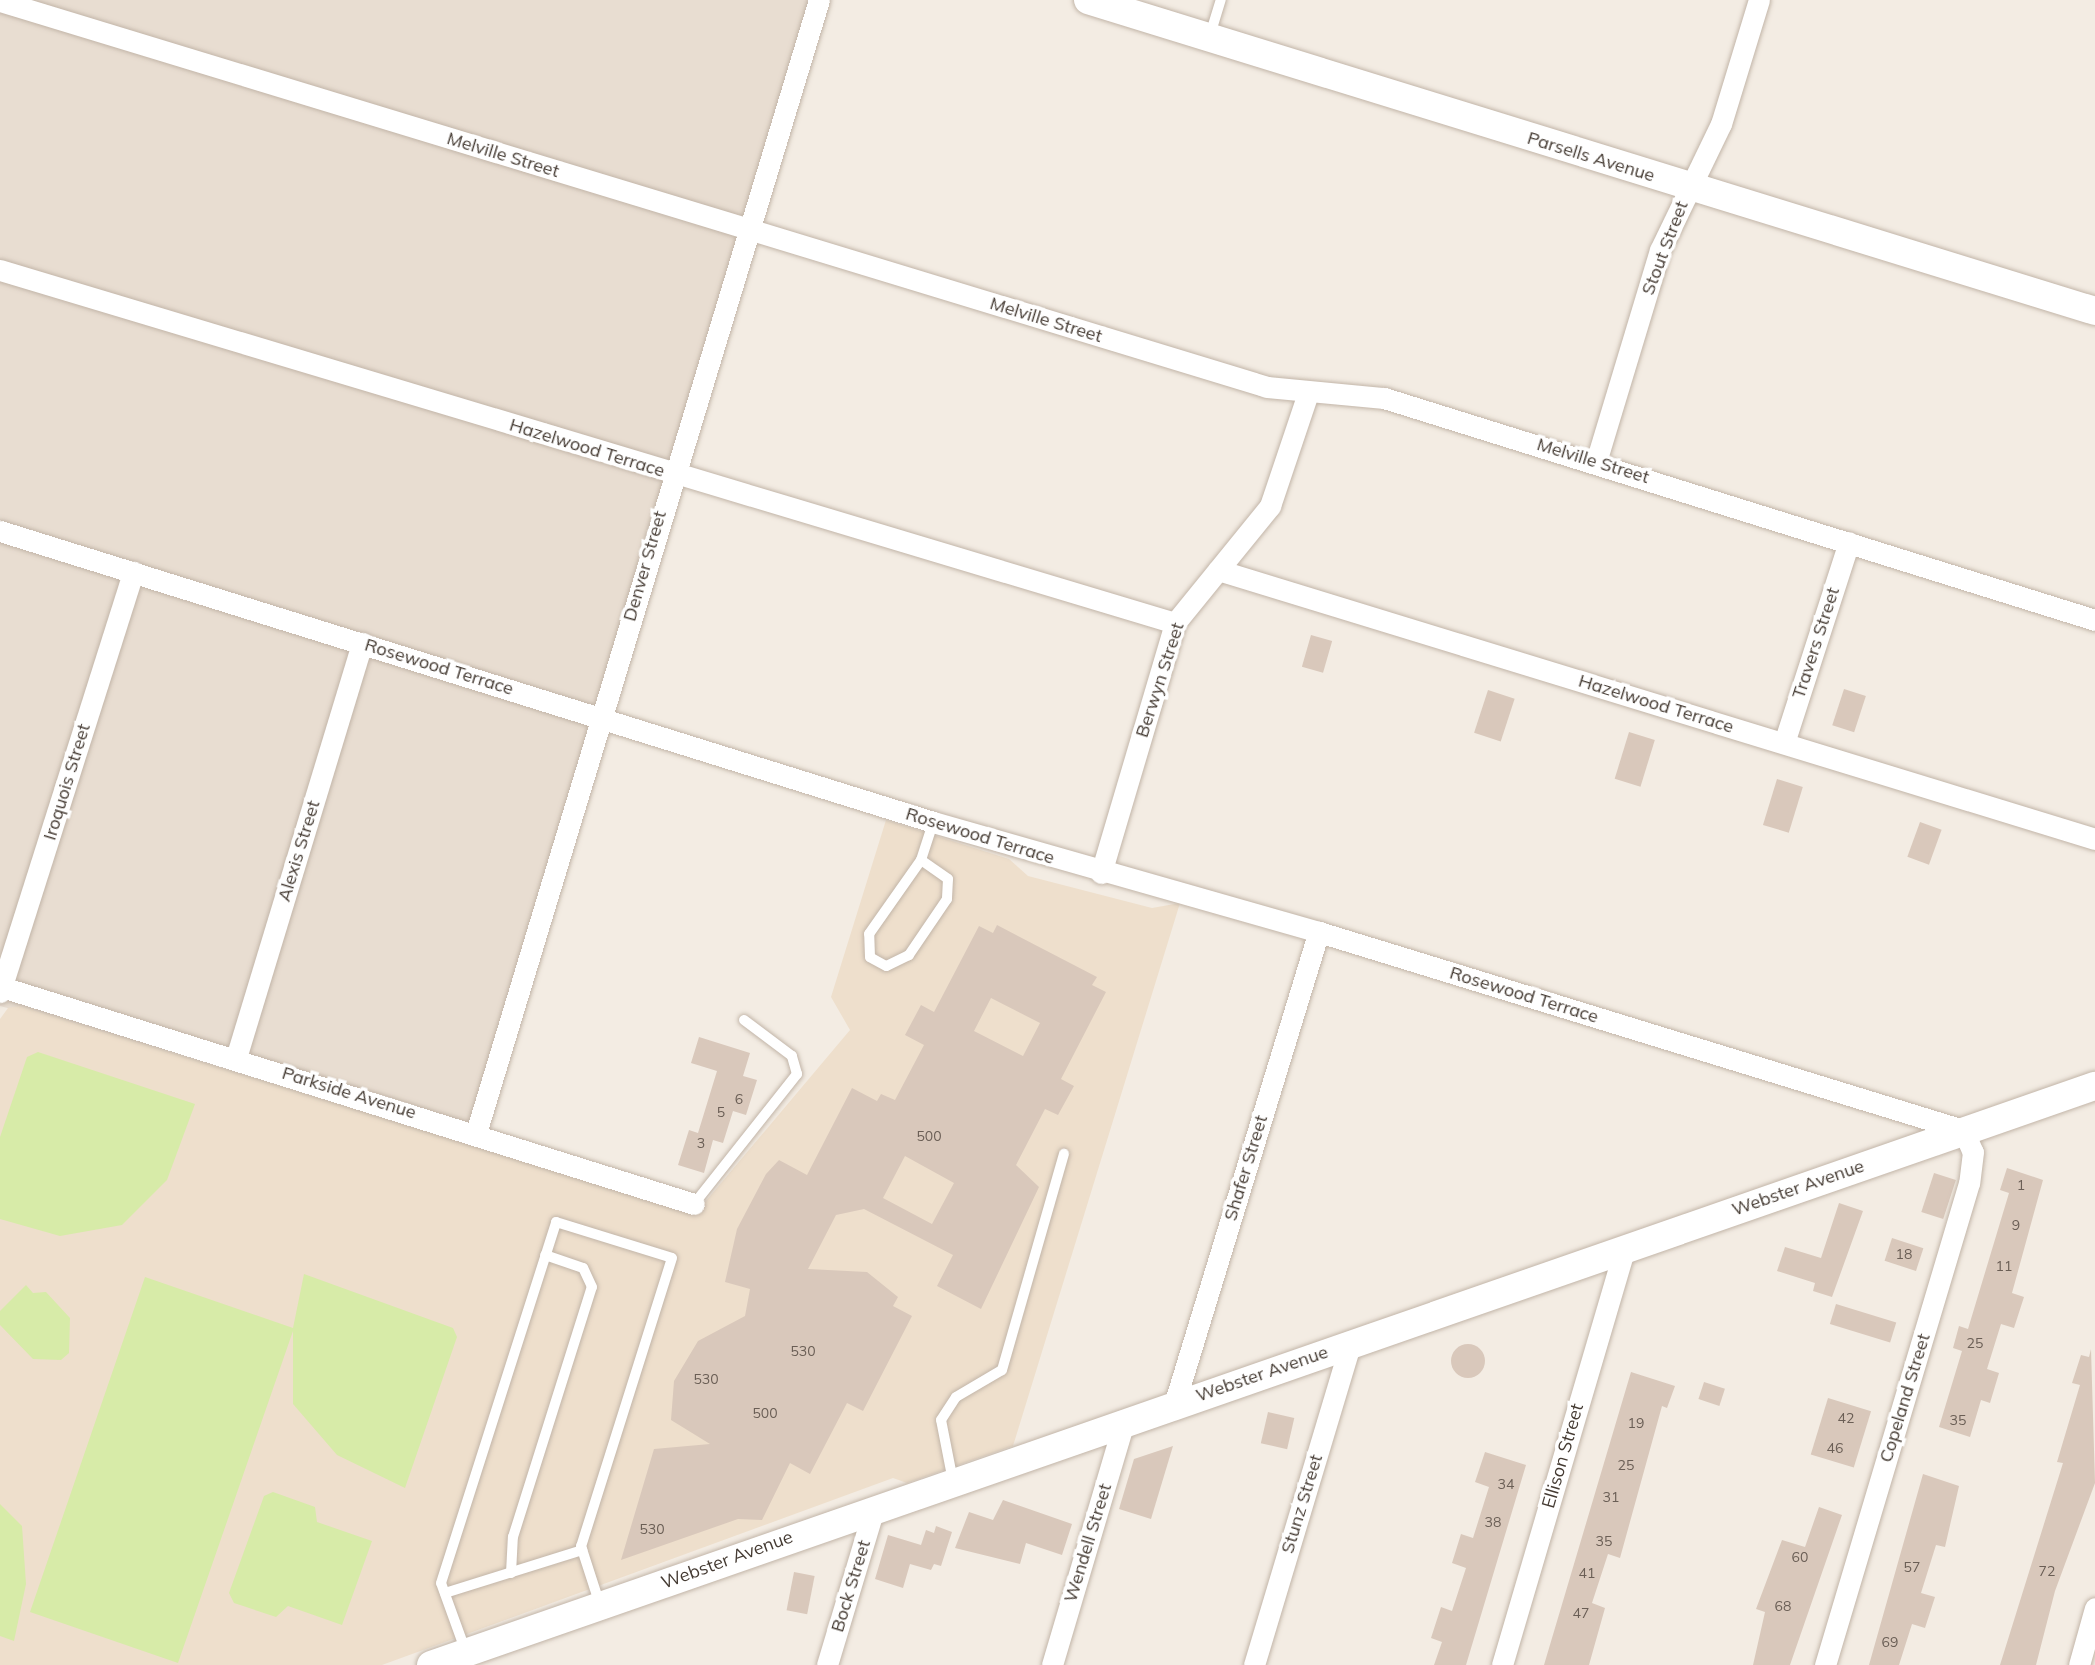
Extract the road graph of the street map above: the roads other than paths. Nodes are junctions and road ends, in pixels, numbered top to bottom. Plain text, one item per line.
1 (819, 0) edge
2 (1088, 0) edge
3 (1221, 0) edge
4 (1759, 0) edge
5 (0, 1) edge
6 (1209, 38) junction
7 (1688, 188) junction
8 (748, 230) junction
9 (0, 270) edge
10 (2095, 311) edge
11 (1308, 393) junction
12 (1595, 461) junction
13 (672, 474) junction
14 (0, 531) edge
15 (1849, 542) junction
16 (1218, 570) junction
17 (133, 572) junction
18 (2095, 620) edge
19 (1175, 623) junction
20 (362, 643) junction
21 (601, 718) junction
22 (1784, 743) junction
23 (933, 822) junction
24 (2095, 839) edge
25 (921, 860) junction
26 (1101, 873) junction
27 (1318, 932) junction
28 (1, 989) edge
29 (744, 1020) dead end
30 (236, 1058) junction
31 (2095, 1086) edge
32 (1963, 1130) junction
33 (476, 1133) junction
34 (1064, 1154) dead end
35 (694, 1204) joint
36 (1625, 1247) junction
37 (545, 1255) junction
38 (1351, 1342) junction
39 (1174, 1405) junction
40 (1124, 1422) junction
41 (953, 1481) junction
42 (874, 1508) junction
43 (582, 1550) junction
44 (511, 1573) junction
45 (444, 1593) junction
46 (600, 1605) junction
47 (2095, 1608) edge
48 (466, 1653) junction
49 (431, 1665) edge
50 (827, 1665) edge
51 (1052, 1665) edge
52 (1254, 1665) edge
53 (1502, 1665) edge
54 (1825, 1665) edge
55 (2079, 1665) edge

1 - 8 street, Denver Street
2 - 6 street, Parsells Avenue
3 - 6 lane
4 - 7 street, Stout Street
5 - 8 street, Melville Street
6 - 7 street, Parsells Avenue
7 - 10 street, Parsells Avenue
7 - 12 street, Stout Street
8 - 11 street, Melville Street
8 - 13 street, Denver Street
9 - 13 street, Hazelwood Terrace
11 - 12 street, Melville Street
11 - 16 street, Berwyn Street
12 - 15 street, Melville Street
13 - 19 street, Hazelwood Terrace
13 - 21 street, Denver Street
14 - 17 street, Rosewood Terrace
15 - 18 street, Melville Street
15 - 22 street, Travers Street
16 - 19 street, Berwyn Street
16 - 22 street, Hazelwood Terrace
17 - 20 street, Rosewood Terrace
17 - 28 street, Iroquois Street
19 - 26 street, Berwyn Street
20 - 21 street, Rosewood Terrace
20 - 30 street, Alexis Street
21 - 23 street, Rosewood Terrace
21 - 33 street, Denver Street
22 - 24 street, Hazelwood Terrace
23 - 25 lane
23 - 26 street, Rosewood Terrace
25 - 25 lane
26 - 27 street, Rosewood Terrace
27 - 32 street, Rosewood Terrace
27 - 39 street, Shafer Street
28 - 30 street, Parkside Avenue
29 - 35 lane
30 - 33 street, Parkside Avenue
31 - 32 street, Webster Avenue
32 - 36 street, Webster Avenue
32 - 54 street, Copeland Street
33 - 35 street, Parkside Avenue
34 - 41 lane
36 - 38 street, Webster Avenue
36 - 53 street, Ellison Street
37 - 43 lane
37 - 44 lane
37 - 45 lane
38 - 39 street, Webster Avenue
38 - 52 street, Stunz Street
39 - 40 street, Webster Avenue
40 - 41 street, Webster Avenue
40 - 51 street, Wendell Street
41 - 42 street, Webster Avenue
42 - 46 street, Webster Avenue
42 - 50 street, Bock Street
43 - 44 lane
43 - 46 lane
44 - 45 lane
45 - 48 lane
46 - 48 street, Webster Avenue
47 - 55 street
48 - 49 street, Webster Avenue

